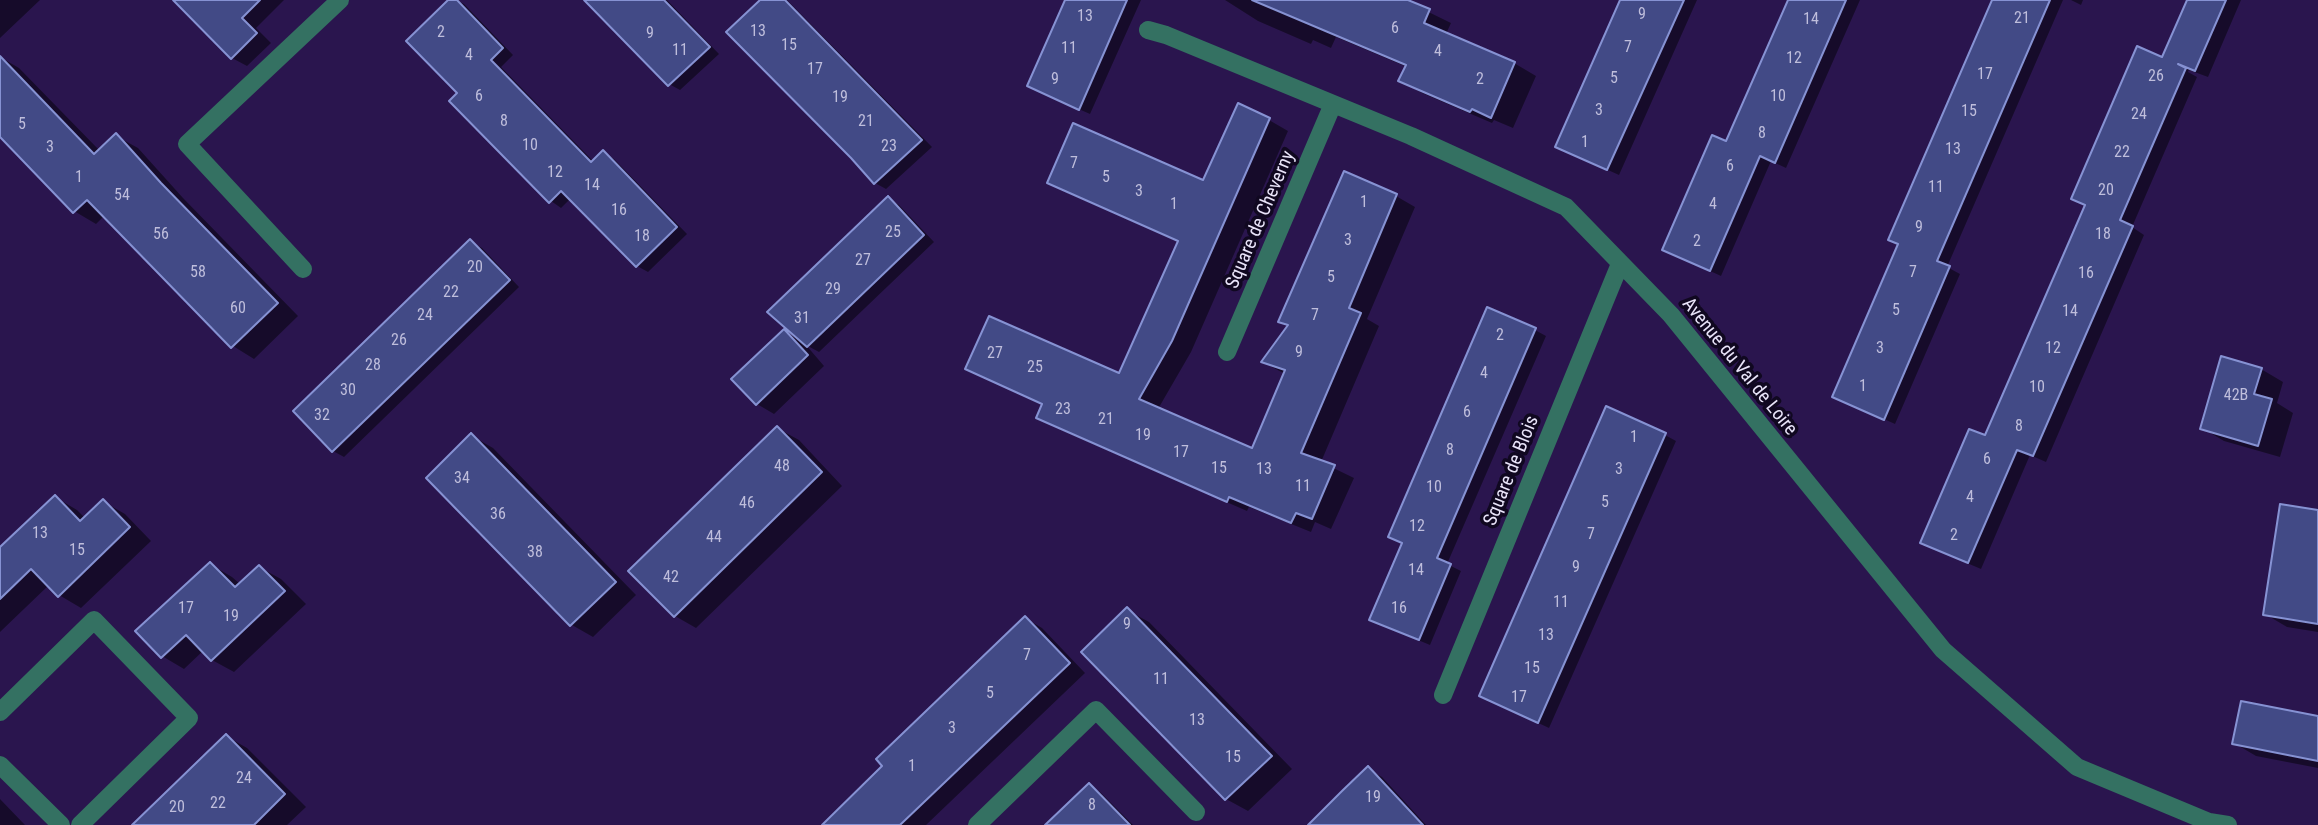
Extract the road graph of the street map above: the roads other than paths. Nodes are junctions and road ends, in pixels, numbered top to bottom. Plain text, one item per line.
1 (341, 0) edge
2 (1148, 30) dead end
3 (1333, 104) junction
4 (1620, 264) junction
5 (303, 269) dead end
6 (1227, 352) dead end
7 (1443, 695) dead end
8 (0, 712) edge
9 (0, 765) edge
10 (1196, 812) dead end
11 (61, 825) edge
12 (80, 825) edge
13 (977, 825) edge
14 (2228, 825) edge

1 - 5 street
2 - 3 street, Avenue du Val de Loire
3 - 4 street, Avenue du Val de Loire
3 - 6 street, Square de Cheverny
4 - 7 street, Square de Blois
4 - 14 street, Avenue du Val de Loire
8 - 12 street
9 - 11 street
10 - 13 street

